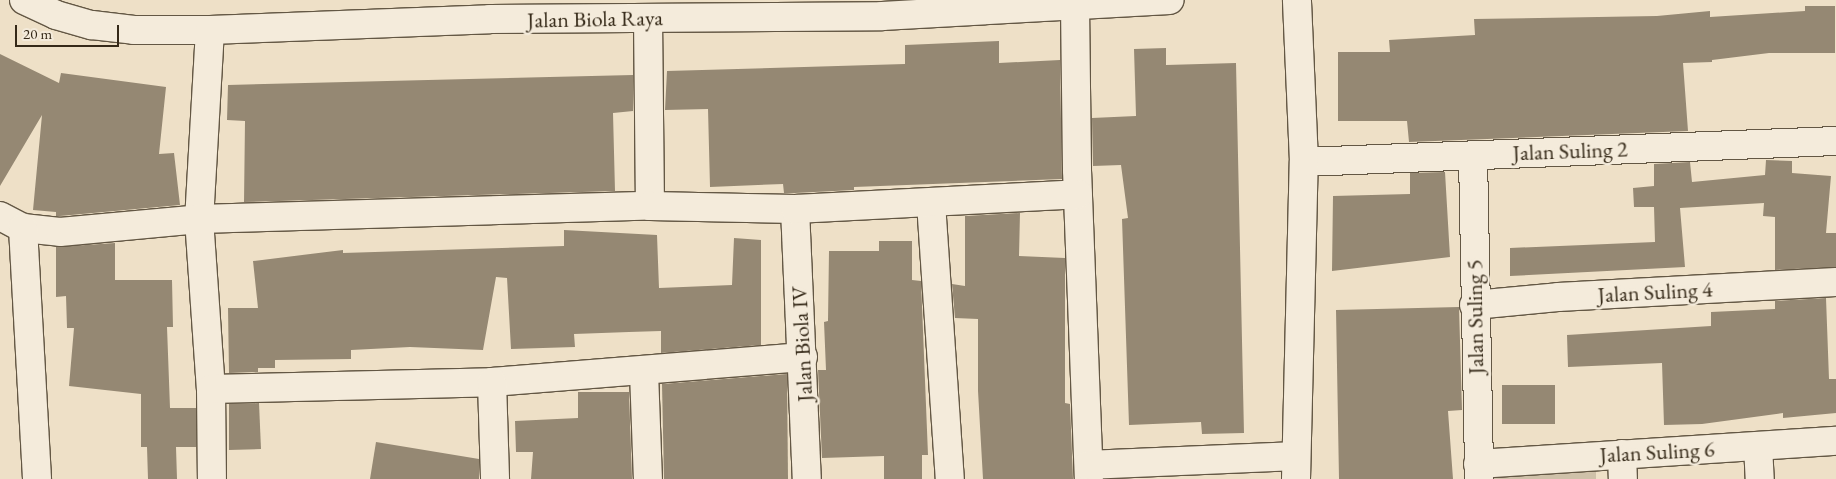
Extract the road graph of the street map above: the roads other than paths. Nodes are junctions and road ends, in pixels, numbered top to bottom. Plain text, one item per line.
1 (24, 0) edge
2 (1170, 0) edge
3 (1297, 0) edge
4 (1075, 5) junction
5 (882, 8) edge
6 (490, 10) edge
7 (648, 18) junction
8 (210, 30) junction
9 (1836, 141) edge
10 (1473, 155) junction
11 (1304, 162) junction
12 (1078, 194) junction
13 (932, 203) junction
14 (650, 206) junction
15 (795, 209) junction
16 (199, 219) junction
17 (11, 222) edge
18 (1836, 282) edge
19 (1474, 305) junction
20 (803, 357) junction
21 (644, 372) junction
22 (492, 382) junction
23 (211, 390) junction
24 (1836, 442) edge
25 (1758, 446) junction
26 (1295, 467) edge
27 (1623, 467) edge
28 (1478, 471) edge
29 (1089, 472) edge
30 (37, 479) edge
31 (212, 479) edge
32 (495, 479) edge
33 (648, 479) edge
34 (807, 479) edge
35 (950, 479) edge
36 (1760, 479) edge

1 - 8 street, Jalan Biola Raya
2 - 4 street, Jalan Biola Raya
3 - 11 street
4 - 5 street, Jalan Biola Raya
4 - 12 street
5 - 7 street, Jalan Biola Raya
6 - 7 street, Jalan Biola Raya
6 - 8 street, Jalan Biola Raya
7 - 14 street
8 - 16 street
9 - 10 street, Jalan Suling 2
10 - 11 street, Jalan Suling 2
10 - 19 street, Jalan Suling 5
11 - 26 street
12 - 13 street
12 - 29 street
13 - 15 street
13 - 35 street
14 - 15 street
14 - 16 street
15 - 20 street, Jalan Biola IV
16 - 17 street
16 - 23 street
17 - 30 street
18 - 19 street, Jalan Suling 4
19 - 28 street, Jalan Suling 5
20 - 21 street
20 - 34 street, Jalan Biola IV
21 - 22 street
21 - 33 street
22 - 23 street
22 - 32 street
23 - 31 street
24 - 25 street, Jalan Suling 6
25 - 27 street, Jalan Suling 6
25 - 36 street
26 - 29 street
27 - 28 street, Jalan Suling 6

